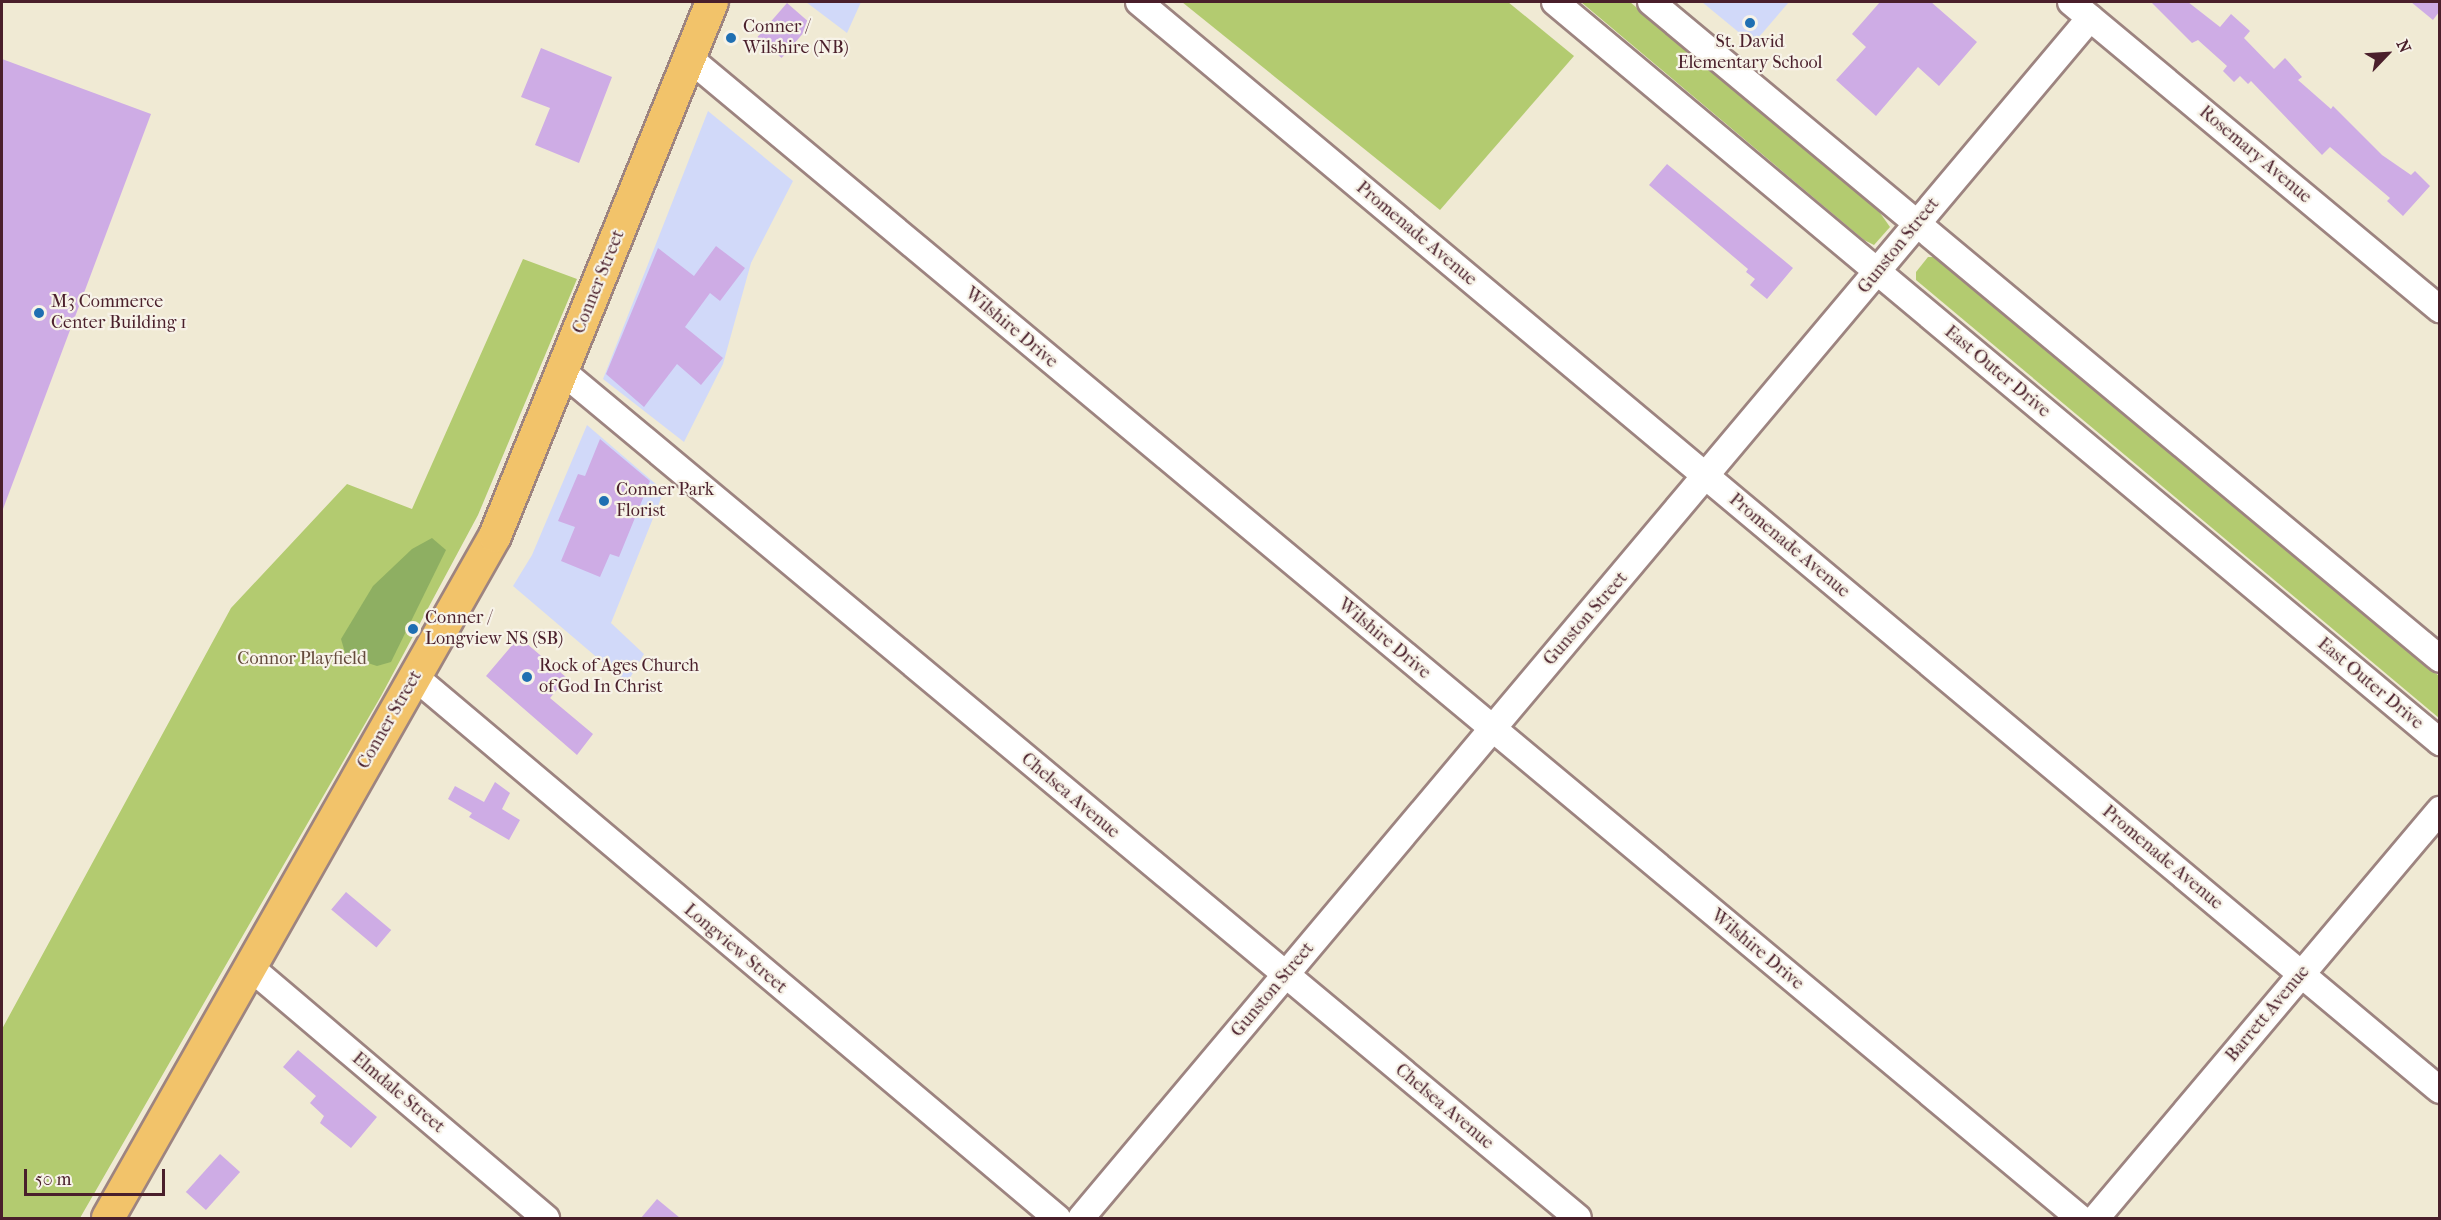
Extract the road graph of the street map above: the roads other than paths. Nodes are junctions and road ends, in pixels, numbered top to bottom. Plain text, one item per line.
1 (712, 2) edge
2 (1139, 2) edge
3 (1554, 2) edge
4 (1652, 2) edge
5 (2080, 10) edge
6 (689, 58) junction
7 (1916, 224) junction
8 (1877, 271) junction
9 (2439, 309) edge
10 (563, 372) junction
11 (1706, 478) junction
12 (2439, 659) edge
13 (415, 677) junction
14 (1492, 729) junction
15 (2439, 742) edge
16 (2439, 810) edge
17 (250, 968) junction
18 (2301, 974) junction
19 (1286, 975) junction
20 (2439, 1090) edge
21 (108, 1218) edge
22 (546, 1218) edge
23 (1057, 1218) edge
24 (1081, 1218) edge
25 (1578, 1218) edge
26 (2079, 1218) edge
27 (2096, 1218) edge

1 - 6 main road, Conner Street
2 - 11 street, Promenade Avenue
3 - 8 street, East Outer Drive
4 - 7 street
5 - 7 street, Gunston Street
5 - 9 street, Rosemary Avenue
6 - 10 main road, Conner Street
6 - 14 street, Wilshire Drive
7 - 8 street, Gunston Street
7 - 12 street
8 - 11 street, Gunston Street
8 - 15 street, East Outer Drive
10 - 13 main road, Conner Street
10 - 19 street, Chelsea Avenue
11 - 14 street, Gunston Street
11 - 18 street, Promenade Avenue
13 - 17 main road, Conner Street
13 - 23 street, Longview Street
14 - 19 street, Gunston Street
14 - 26 street, Wilshire Drive
16 - 18 street, Barrett Avenue
17 - 21 main road, Conner Street
17 - 22 street, Elmdale Street
18 - 20 street, Promenade Avenue
18 - 27 street, Barrett Avenue
19 - 24 street, Gunston Street
19 - 25 street, Chelsea Avenue

